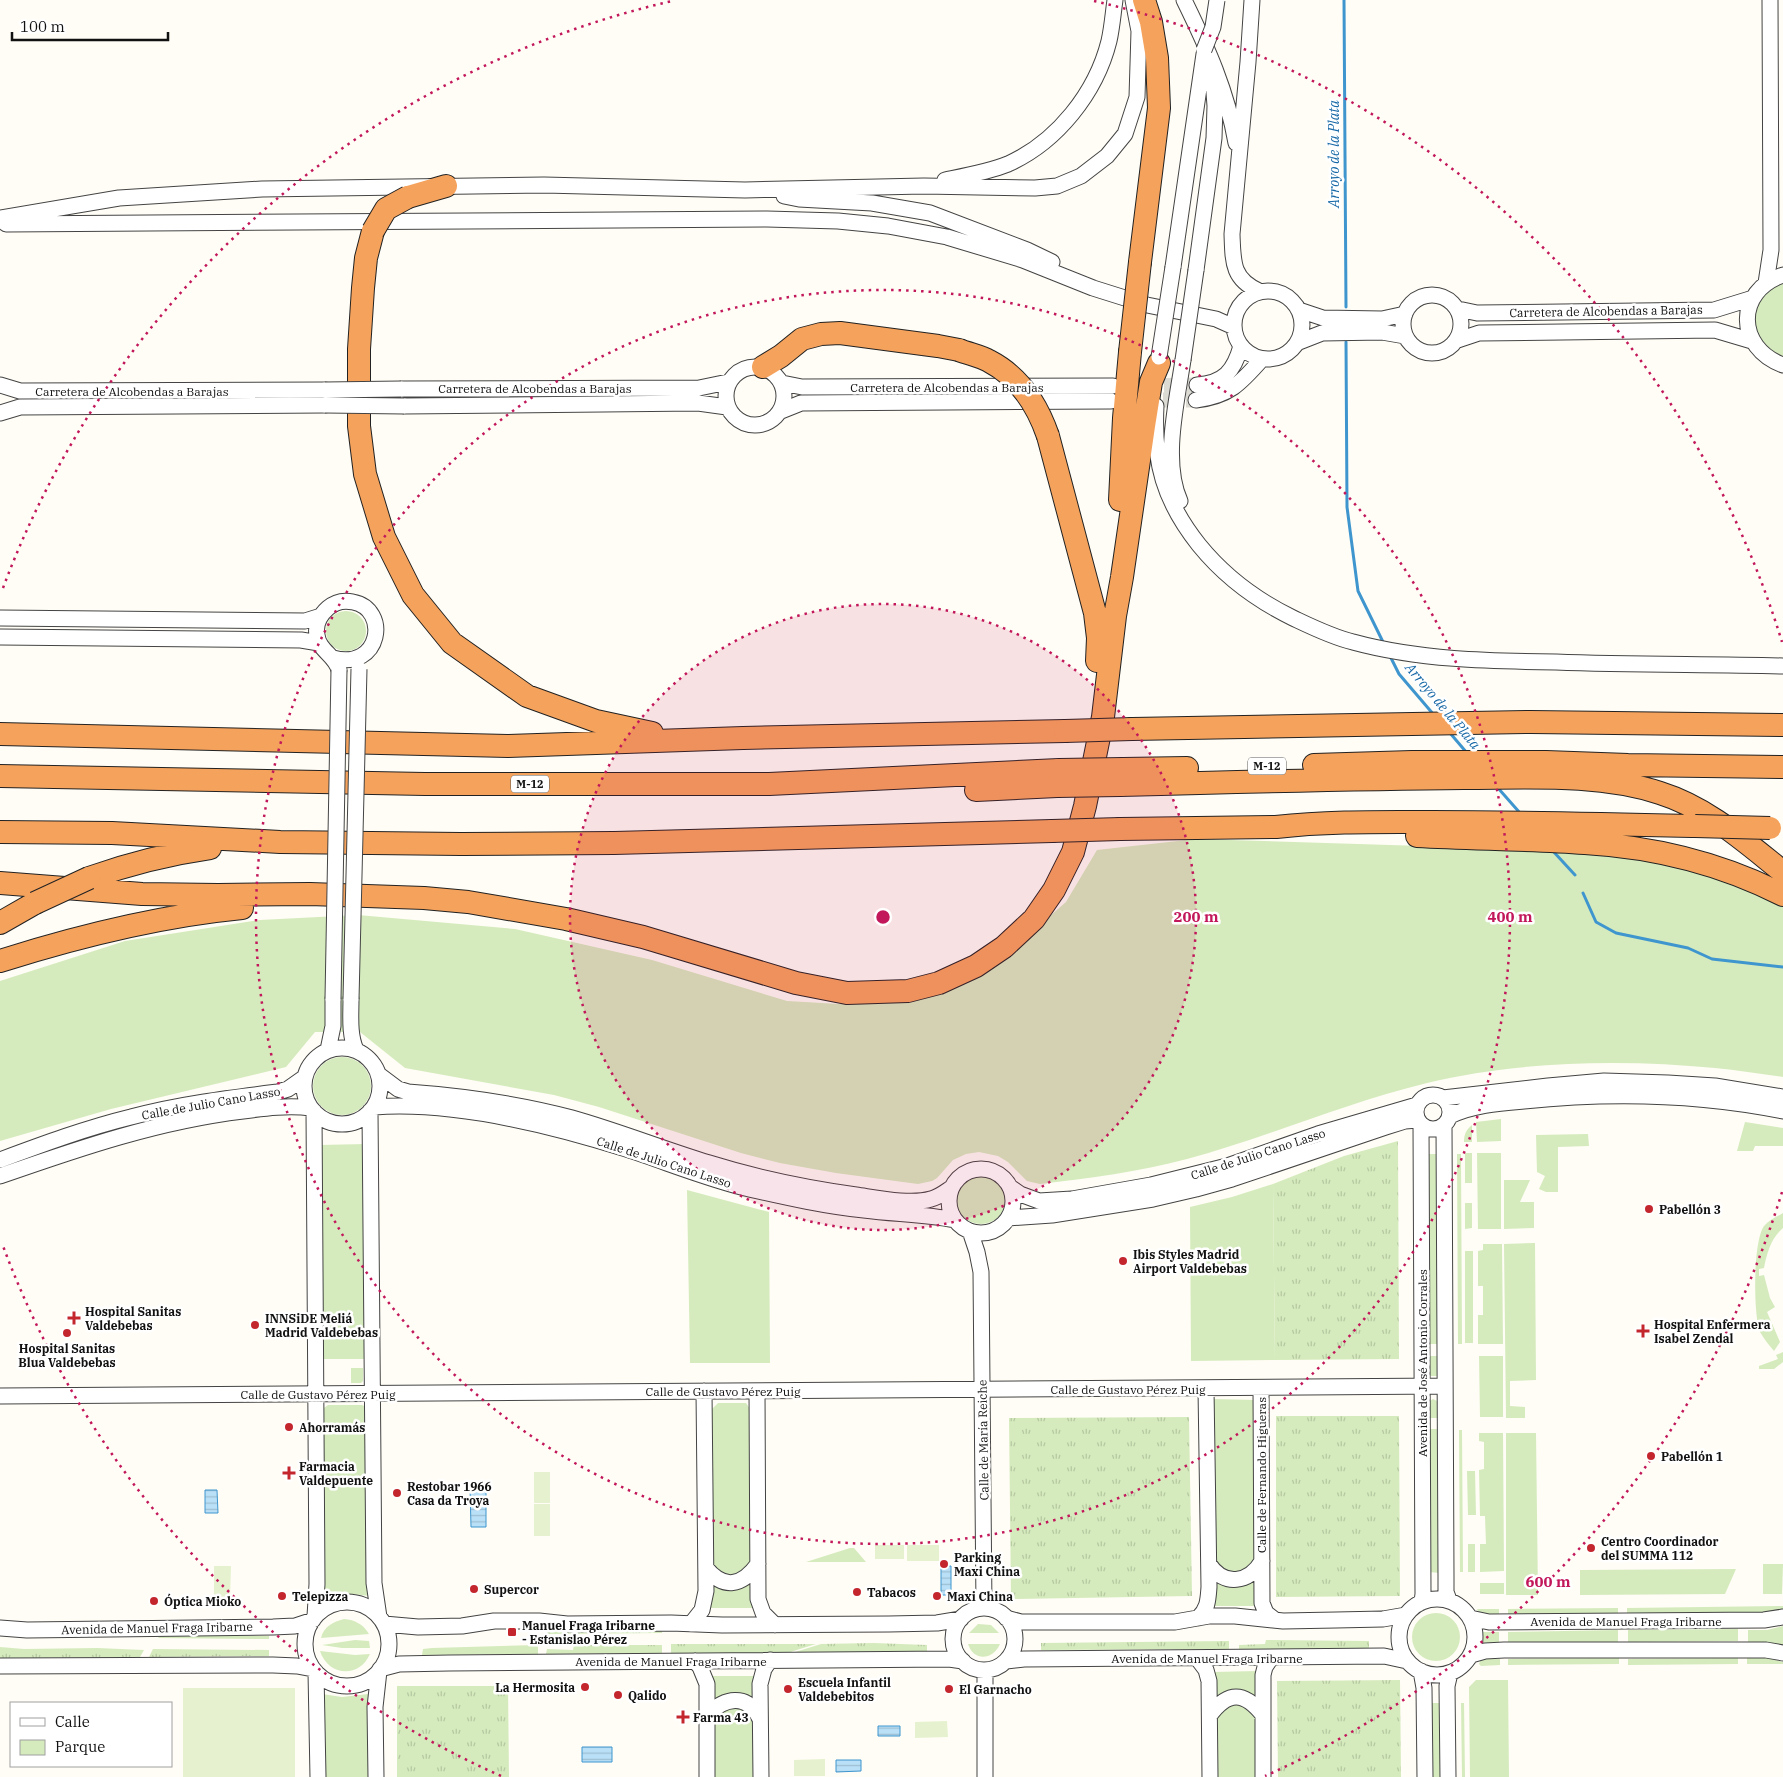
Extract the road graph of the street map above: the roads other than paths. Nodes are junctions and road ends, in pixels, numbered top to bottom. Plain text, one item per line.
1 (1114, 0) edge
2 (1133, 0) edge
3 (1144, 0) edge
4 (1184, 0) edge
5 (1208, 0) edge
6 (1216, 0) edge
7 (1252, 0) edge
8 (1770, 0) edge
9 (1206, 49) junction
10 (1239, 161) junction
11 (446, 186) junction
12 (924, 186) junction
13 (745, 190) junction
14 (0, 218) edge
15 (0, 223) edge
16 (1783, 275) edge
17 (1766, 283) junction
18 (1259, 292) junction
19 (1116, 294) junction
20 (1753, 298) junction
21 (1458, 309) junction
22 (1299, 310) junction
23 (1405, 314) junction
24 (1234, 327) junction
25 (1405, 336) junction
26 (1458, 340) junction
27 (1752, 341) junction
28 (1299, 342) junction
29 (1241, 346) junction
30 (1262, 359) junction
31 (1159, 360) junction
32 (1783, 365) edge
33 (763, 367) junction
34 (728, 382) junction
35 (782, 383) junction
36 (0, 385) edge
37 (1114, 386) dead end
38 (0, 391) edge
39 (1111, 401) dead end
40 (727, 407) junction
41 (0, 408) edge
42 (781, 411) junction
43 (0, 412) edge
44 (1205, 552) junction
45 (321, 616) junction
46 (1115, 616) junction
47 (0, 618) edge
48 (0, 637) edge
49 (319, 643) junction
50 (360, 662) junction
51 (336, 664) junction
52 (1783, 666) edge
53 (1778, 724) edge
54 (0, 734) edge
55 (743, 738) junction
56 (1095, 752) junction
57 (1783, 767) edge
58 (1546, 770) junction
59 (0, 776) edge
60 (1122, 777) junction
61 (1777, 828) edge
62 (1487, 831) junction
63 (0, 832) edge
64 (280, 842) junction
65 (1783, 872) edge
66 (0, 883) edge
67 (1783, 895) edge
68 (513, 910) junction
69 (0, 923) edge
70 (0, 961) edge
71 (328, 1050) junction
72 (356, 1050) junction
73 (378, 1074) junction
74 (305, 1077) junction
75 (1783, 1096) edge
76 (1443, 1098) junction
77 (312, 1109) junction
78 (372, 1109) junction
79 (1783, 1111) edge
80 (1419, 1116) junction
81 (1447, 1120) junction
82 (0, 1160) edge
83 (0, 1176) edge
84 (1010, 1187) junction
85 (951, 1188) junction
86 (1008, 1218) junction
87 (955, 1220) junction
88 (970, 1231) junction
89 (991, 1232) junction
90 (981, 1272) junction
91 (1445, 1386) junction
92 (1422, 1387) junction
93 (1261, 1388) junction
94 (1206, 1389) junction
95 (982, 1390) junction
96 (704, 1391) junction
97 (756, 1391) junction
98 (315, 1394) junction
99 (372, 1394) junction
100 (0, 1396) edge
101 (1262, 1561) junction
102 (758, 1564) junction
103 (1209, 1564) junction
104 (706, 1568) junction
105 (1449, 1600) junction
106 (1422, 1602) junction
107 (984, 1608) junction
108 (1406, 1615) junction
109 (1783, 1617) edge
110 (314, 1618) junction
111 (1006, 1618) junction
112 (1198, 1618) junction
113 (1470, 1618) junction
114 (961, 1619) junction
115 (1274, 1620) junction
116 (381, 1621) junction
117 (691, 1624) junction
118 (776, 1625) junction
119 (0, 1628) edge
120 (1783, 1653) edge
121 (1471, 1655) junction
122 (1197, 1658) junction
123 (1271, 1658) junction
124 (770, 1660) junction
125 (695, 1661) junction
126 (963, 1661) junction
127 (1006, 1661) junction
128 (1407, 1661) junction
129 (0, 1666) edge
130 (380, 1670) junction
131 (986, 1670) junction
132 (314, 1671) junction
133 (1421, 1672) junction
134 (1450, 1673) junction
135 (707, 1715) junction
136 (1210, 1715) junction
137 (1263, 1715) junction
138 (760, 1719) junction
139 (318, 1777) edge
140 (376, 1777) edge
141 (707, 1777) edge
142 (760, 1777) edge
143 (985, 1777) edge
144 (1210, 1777) edge
145 (1263, 1777) edge
146 (1425, 1777) edge
147 (1448, 1777) edge

1 - 12 street
2 - 12 street
3 - 46 highway, bridge
4 - 9 street
5 - 9 street, bridge
6 - 9 street, bridge
7 - 10 street
8 - 17 street
9 - 10 street
9 - 31 street, bridge
9 - 44 street, bridge
10 - 18 street
11 - 13 street
11 - 14 street
11 - 55 highway, bridge
12 - 13 street
13 - 19 street
15 - 19 street
16 - 17 street
17 - 20 street
18 - 22 street
18 - 24 street
19 - 24 street
20 - 21 street, Carretera de Alcobendas a Barajas
20 - 27 street
21 - 23 street
21 - 26 street
22 - 23 street
22 - 28 street
23 - 25 street
24 - 29 street
25 - 26 street
25 - 28 street
26 - 27 street, Carretera de Alcobendas a Barajas
27 - 32 street
28 - 30 street
29 - 30 street
29 - 30 street
31 - 44 street
31 - 46 highway
33 - 34 street
33 - 35 street
33 - 56 highway, bridge
34 - 36 street, Carretera de Alcobendas a Barajas, bridge
34 - 40 street
35 - 37 street, Carretera de Alcobendas a Barajas
35 - 42 street
38 - 41 street
39 - 42 street, Carretera de Alcobendas a Barajas
40 - 42 street
40 - 43 street, Carretera de Alcobendas a Barajas, bridge
44 - 52 street
45 - 47 street
45 - 49 street
45 - 50 street
46 - 56 highway
48 - 49 street
49 - 51 street
50 - 51 street
50 - 72 street, bridge
51 - 71 street, bridge
53 - 55 highway, bridge
54 - 55 highway
56 - 68 highway
57 - 58 highway, M-12
58 - 60 highway
58 - 60 highway, M-12
58 - 65 highway
59 - 60 highway, M-12, bridge
61 - 62 highway, bridge
62 - 64 highway, bridge
62 - 67 highway
63 - 64 highway
64 - 69 highway, bridge
66 - 68 highway
68 - 70 highway
71 - 72 street
71 - 74 street
72 - 73 street
73 - 78 street
73 - 85 street, Calle de Julio Cano Lasso
74 - 77 street
74 - 82 street, Calle de Julio Cano Lasso
75 - 76 street
76 - 80 street
76 - 81 street
77 - 78 street
77 - 83 street, Calle de Julio Cano Lasso
77 - 98 street
78 - 87 street, Calle de Julio Cano Lasso
78 - 99 street
79 - 81 street
80 - 81 street
80 - 84 street, Calle de Julio Cano Lasso
80 - 86 street, Calle de Julio Cano Lasso
80 - 92 street, Avenida de José Antonio Corrales
81 - 91 street, Avenida de José Antonio Corrales
84 - 85 street
84 - 86 street
85 - 87 street
86 - 89 street
87 - 88 street
88 - 89 street
88 - 90 street, Calle de María Reiche
89 - 90 street, Calle de María Reiche
90 - 95 street, Calle de María Reiche
91 - 92 street, Calle de Gustavo Pérez Puig
91 - 105 street, Avenida de José Antonio Corrales
92 - 93 street, Calle de Gustavo Pérez Puig
92 - 106 street, Avenida de José Antonio Corrales
93 - 94 street, Calle de Gustavo Pérez Puig
93 - 101 street, Calle de Fernando Higueras
94 - 95 street, Calle de Gustavo Pérez Puig
94 - 103 street
95 - 97 street, Calle de Gustavo Pérez Puig
95 - 107 street, Calle de María Reiche
96 - 97 street, Calle de Gustavo Pérez Puig
96 - 99 street, Calle de Gustavo Pérez Puig
96 - 104 street
97 - 102 street
98 - 99 street, Calle de Gustavo Pérez Puig
98 - 100 street, Calle de Gustavo Pérez Puig
98 - 110 street
99 - 116 street
101 - 103 street, Calle de Fernando Higueras
101 - 115 street, Calle de Fernando Higueras
102 - 104 street
102 - 118 street
103 - 112 street
104 - 117 street
105 - 106 street
105 - 113 street
106 - 108 street
107 - 111 street
107 - 114 street
108 - 115 street
108 - 128 street
109 - 113 street, Avenida de Manuel Fraga Iribarne
110 - 116 street
110 - 119 street, Avenida de Manuel Fraga Iribarne
110 - 132 street
111 - 112 street
111 - 127 street
112 - 115 street
113 - 121 street
114 - 118 street
114 - 126 street
116 - 117 street
116 - 130 street
117 - 118 street
120 - 121 street
121 - 134 street
122 - 123 street, Avenida de Manuel Fraga Iribarne
122 - 127 street, Avenida de Manuel Fraga Iribarne
122 - 136 street
123 - 128 street, Avenida de Manuel Fraga Iribarne
123 - 137 street
124 - 125 street, Avenida de Manuel Fraga Iribarne
124 - 126 street, Avenida de Manuel Fraga Iribarne
124 - 138 street
125 - 130 street, Avenida de Manuel Fraga Iribarne
125 - 135 street
126 - 131 street
127 - 131 street
128 - 133 street
129 - 132 street
130 - 132 street
130 - 140 street
131 - 143 street
132 - 139 street
133 - 134 street
133 - 146 street
134 - 147 street
135 - 138 street
135 - 141 street
136 - 137 street
136 - 144 street
137 - 145 street
138 - 142 street

